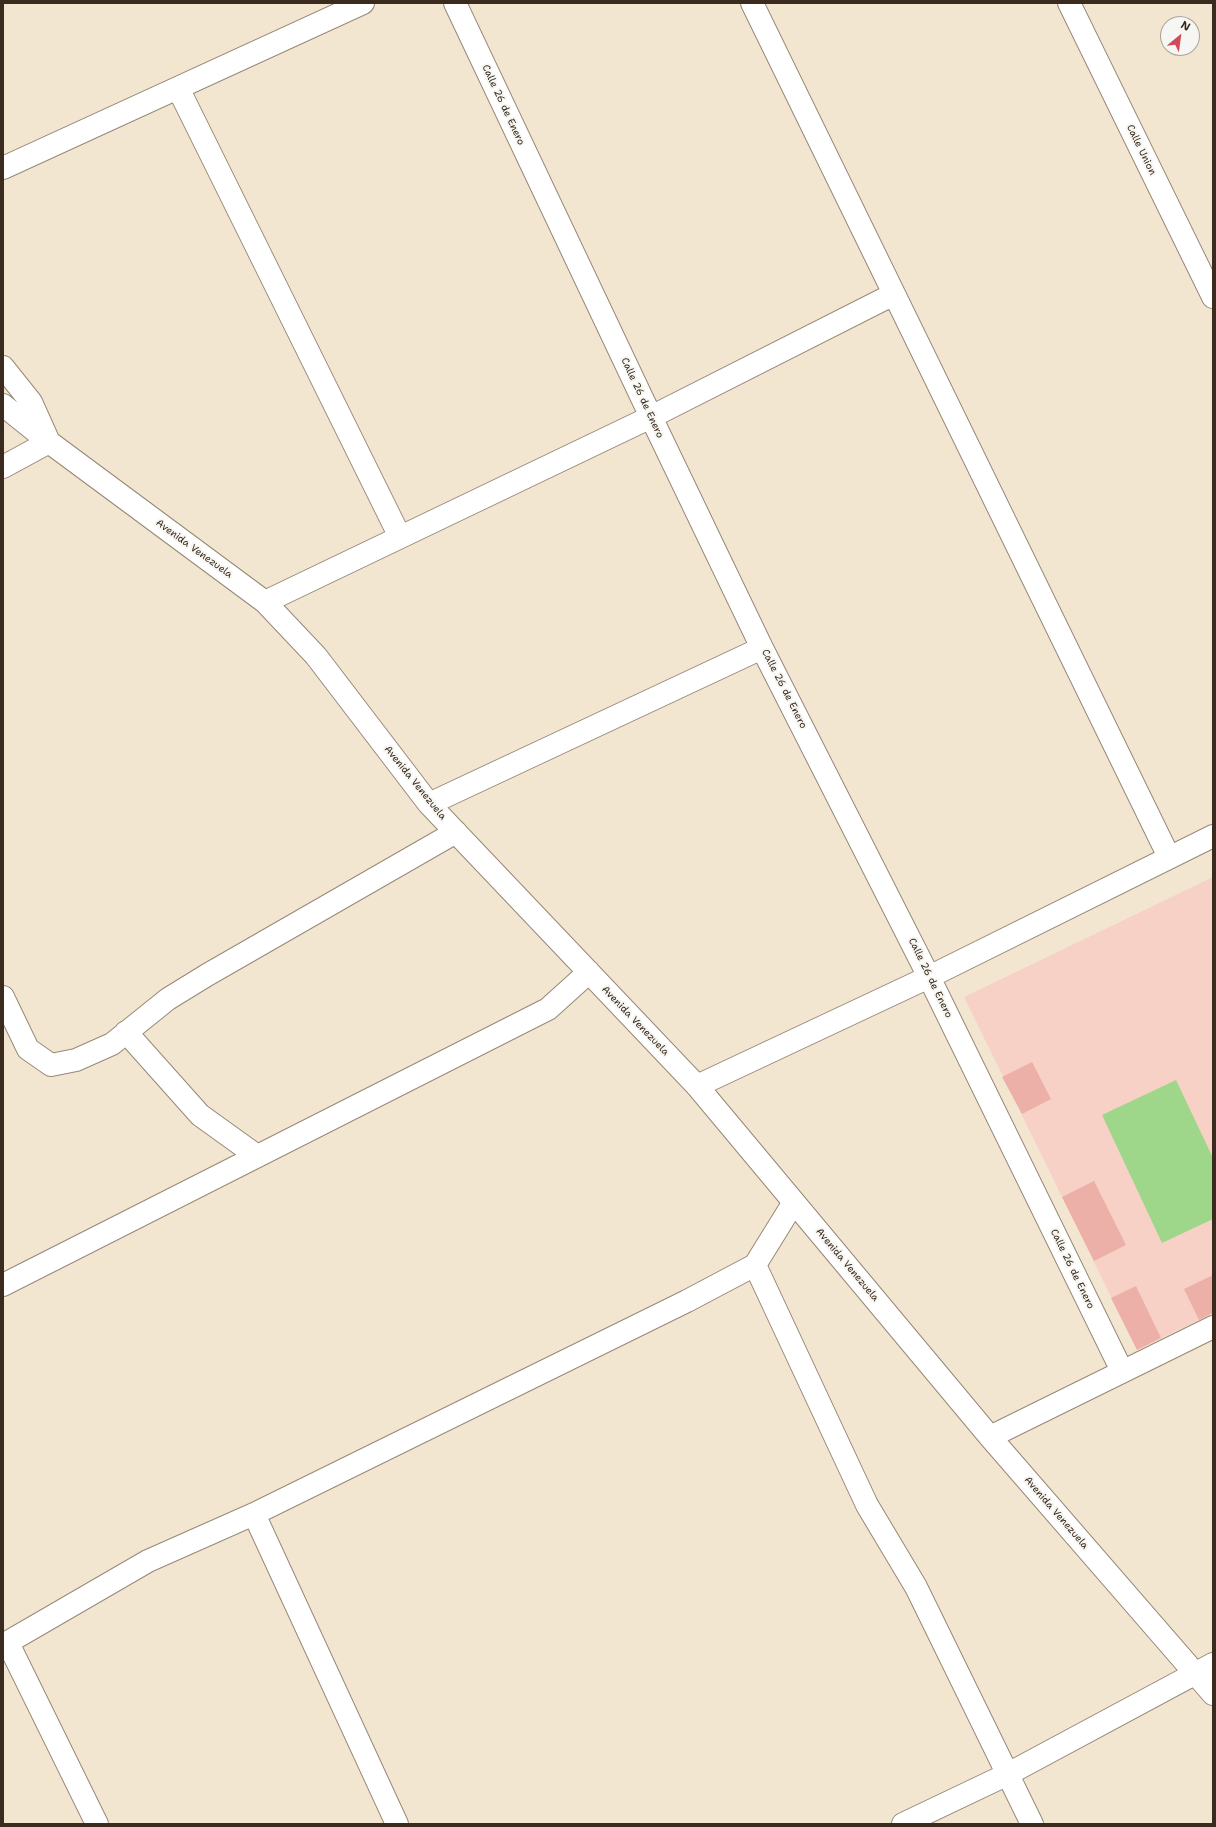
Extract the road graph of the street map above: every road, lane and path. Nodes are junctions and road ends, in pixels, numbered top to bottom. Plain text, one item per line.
1 (363, 3) edge
2 (455, 3) edge
3 (752, 3) edge
4 (1068, 3) edge
5 (178, 88) junction
6 (3, 168) edge
7 (894, 294) junction
8 (1213, 297) edge
9 (3, 367) edge
10 (3, 405) edge
11 (651, 417) junction
12 (49, 442) junction
13 (3, 467) edge
14 (400, 537) junction
15 (265, 602) junction
16 (762, 648) junction
17 (429, 804) junction
18 (456, 832) junction
19 (1213, 836) edge
20 (1169, 857) junction
21 (589, 972) junction
22 (929, 976) junction
23 (3, 997) edge
24 (126, 1032) junction
25 (697, 1086) junction
26 (258, 1156) junction
27 (794, 1202) junction
28 (755, 1265) junction
29 (3, 1285) edge
30 (1213, 1327) edge
31 (1122, 1371) junction
32 (990, 1437) junction
33 (254, 1514) junction
34 (6, 1644) edge
35 (1204, 1669) edge
36 (1213, 1694) edge
37 (1008, 1774) junction
38 (97, 1824) edge
39 (397, 1824) edge
40 (902, 1824) edge
41 (1032, 1824) edge

1 - 5 street
2 - 11 street, Calle 26 de Enero
3 - 7 street
4 - 8 street, Calle Union
5 - 6 street
5 - 14 street
7 - 11 street
7 - 20 street
9 - 12 street
10 - 12 street, Avenida Venezuela
11 - 14 street
11 - 16 street, Calle 26 de Enero
12 - 13 street
12 - 15 street, Avenida Venezuela
14 - 15 street
15 - 17 street, Avenida Venezuela
16 - 17 street
16 - 22 street, Calle 26 de Enero
17 - 18 street, Avenida Venezuela
18 - 21 street, Avenida Venezuela
18 - 24 street
19 - 20 street
20 - 22 street
21 - 25 street, Avenida Venezuela
21 - 26 street
22 - 25 street
22 - 31 street, Calle 26 de Enero
23 - 24 street
24 - 26 street
25 - 27 street, Avenida Venezuela
26 - 29 street
27 - 28 street
27 - 32 street, Avenida Venezuela
28 - 33 street
28 - 37 street
30 - 31 street
31 - 32 street
32 - 35 street, Avenida Venezuela
33 - 34 street
33 - 39 street
34 - 38 street
35 - 36 street, Avenida Venezuela
35 - 37 street
37 - 40 street
37 - 41 street

